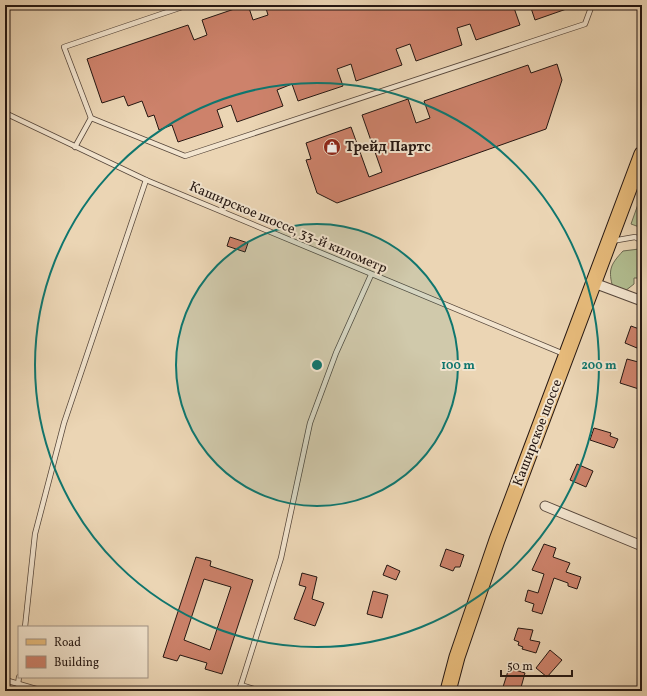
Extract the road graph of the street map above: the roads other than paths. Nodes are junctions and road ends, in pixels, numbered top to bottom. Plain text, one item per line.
1 (188, 5) edge
2 (592, 5) edge
3 (5, 113) edge
4 (91, 118) junction
5 (74, 147) junction
6 (642, 154) edge
7 (146, 180) junction
8 (642, 240) edge
9 (610, 241) junction
10 (371, 275) junction
11 (594, 283) junction
12 (642, 301) edge
13 (567, 355) junction
14 (544, 506) dead end
15 (642, 546) edge
16 (25, 626) edge
17 (19, 678) edge
18 (5, 680) edge
19 (18, 684) junction
20 (241, 685) junction
21 (43, 691) edge
22 (239, 691) edge
23 (260, 691) edge
24 (448, 691) edge

1 - 4 lane
2 - 4 lane
3 - 5 lane, Каширское шоссе, 33-й километр
4 - 5 lane
5 - 7 lane, Каширское шоссе, 33-й километр
6 - 9 main road, Каширское шоссе
7 - 10 lane, Каширское шоссе, 33-й километр
7 - 16 lane
8 - 9 lane
9 - 11 main road, Каширское шоссе
10 - 13 lane, Каширское шоссе, 33-й километр
10 - 20 lane
11 - 12 street
11 - 13 main road, Каширское шоссе
13 - 24 main road, Каширское шоссе
14 - 15 street
17 - 19 lane
18 - 19 lane
19 - 21 lane
20 - 22 lane
20 - 23 lane

